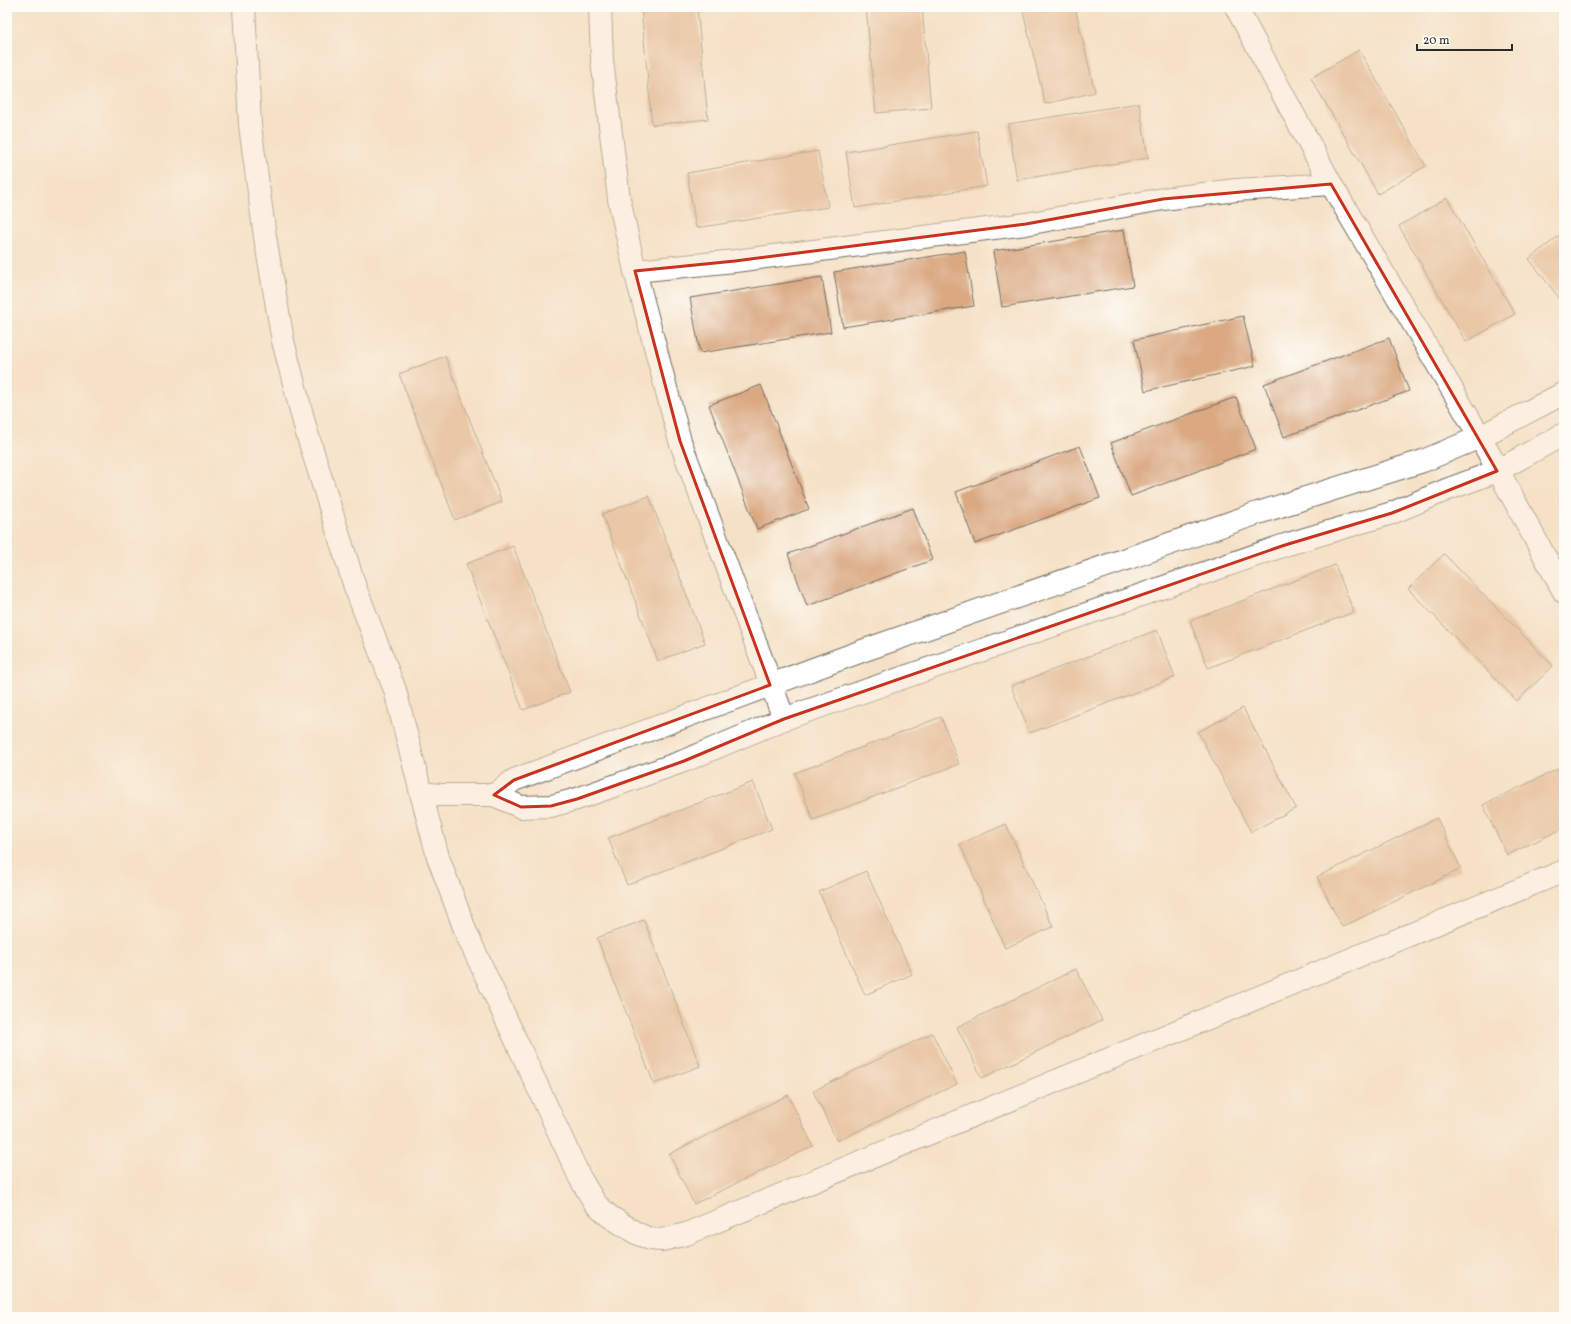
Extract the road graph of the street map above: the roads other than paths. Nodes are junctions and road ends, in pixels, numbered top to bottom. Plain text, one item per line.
1 (244, 7) edge
2 (600, 7) edge
3 (1236, 7) edge
4 (1330, 184) junction
5 (635, 271) junction
6 (1564, 393) edge
7 (1564, 434) edge
8 (1480, 437) junction
9 (1497, 471) junction
10 (1564, 592) edge
11 (770, 685) junction
12 (784, 719) junction
13 (421, 793) junction
14 (494, 795) junction
15 (1564, 871) edge

1 - 13 street
2 - 5 street
3 - 4 street
4 - 5 street
4 - 8 street
5 - 11 street
6 - 8 street
7 - 9 street
8 - 9 street
8 - 11 street
9 - 10 street
9 - 12 street
11 - 12 street
11 - 14 street
12 - 14 street
13 - 14 street
13 - 15 street

